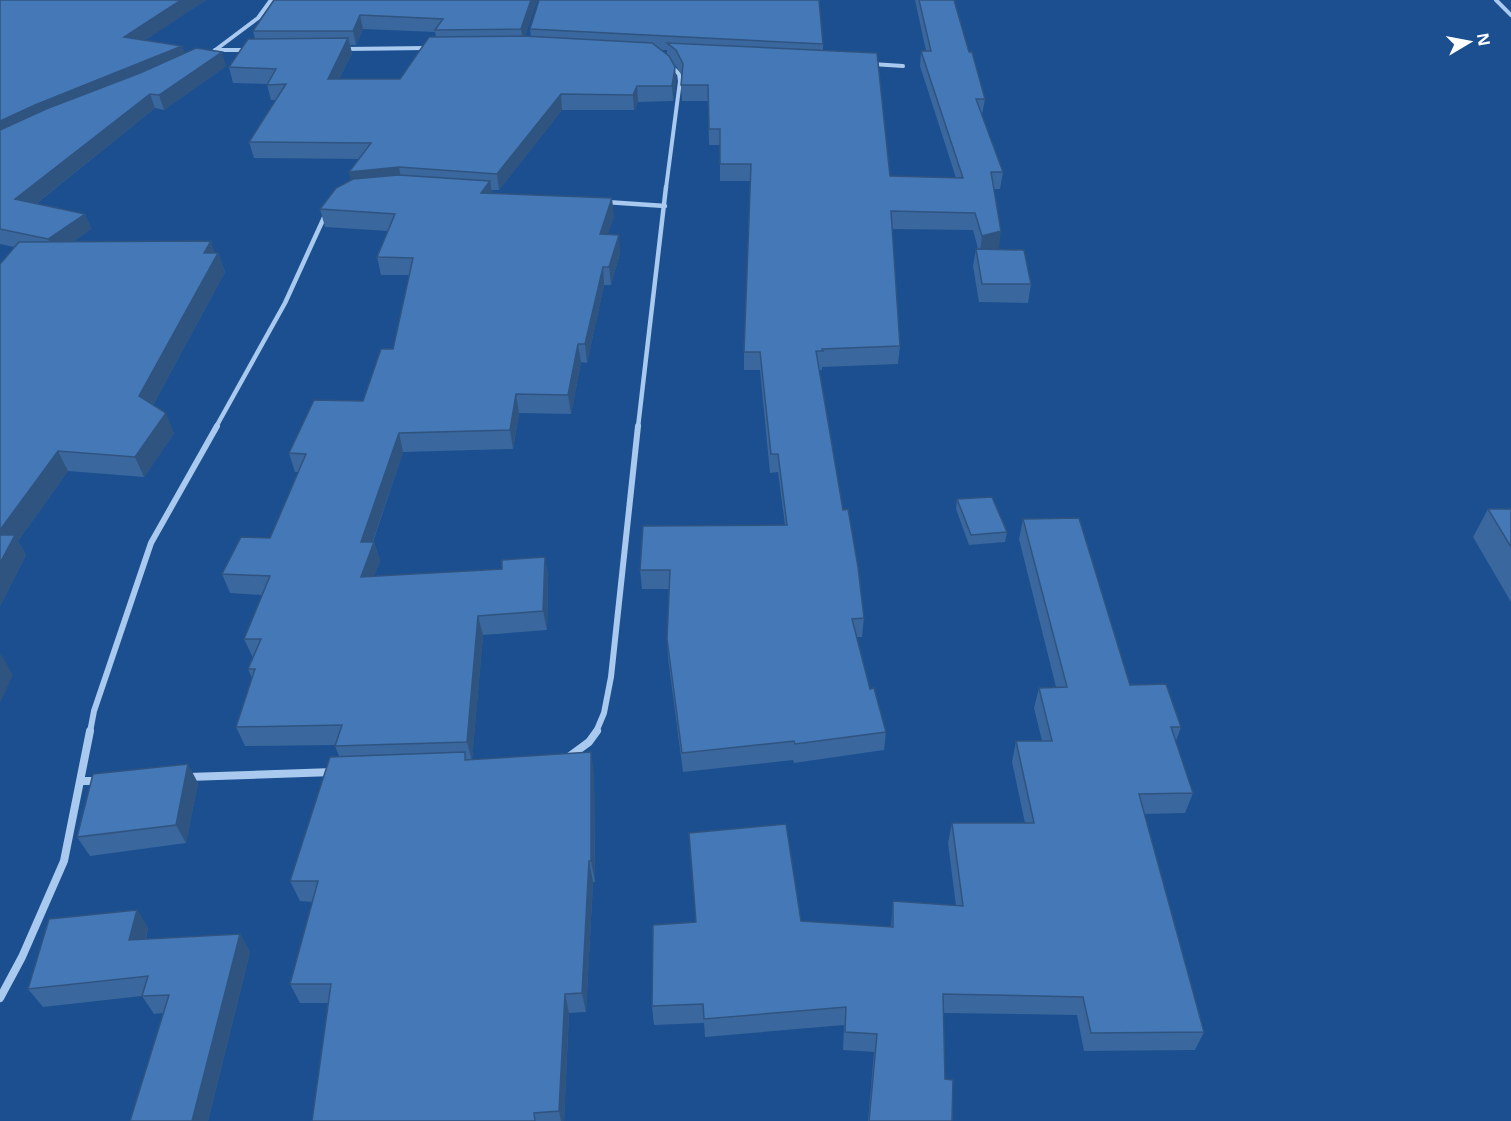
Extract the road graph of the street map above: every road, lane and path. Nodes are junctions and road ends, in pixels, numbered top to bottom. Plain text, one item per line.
1 (271, 0) edge
2 (1496, 0) edge
3 (1511, 15) edge
4 (430, 48) edge
5 (335, 49) edge
6 (215, 50) junction
7 (251, 50) edge
8 (207, 54) edge
9 (664, 60) edge
10 (867, 64) edge
11 (903, 66) dead end
12 (593, 201) edge
13 (665, 206) junction
14 (331, 207) edge
15 (564, 758) edge
16 (344, 771) edge
17 (177, 778) edge
18 (105, 780) edge
19 (81, 781) junction
20 (0, 998) edge

1 - 6 street
2 - 3 street
4 - 5 street
6 - 7 street
6 - 8 street
9 - 13 street
10 - 11 street
12 - 13 street
13 - 15 street
14 - 19 street
16 - 17 street
18 - 19 street
19 - 20 street

